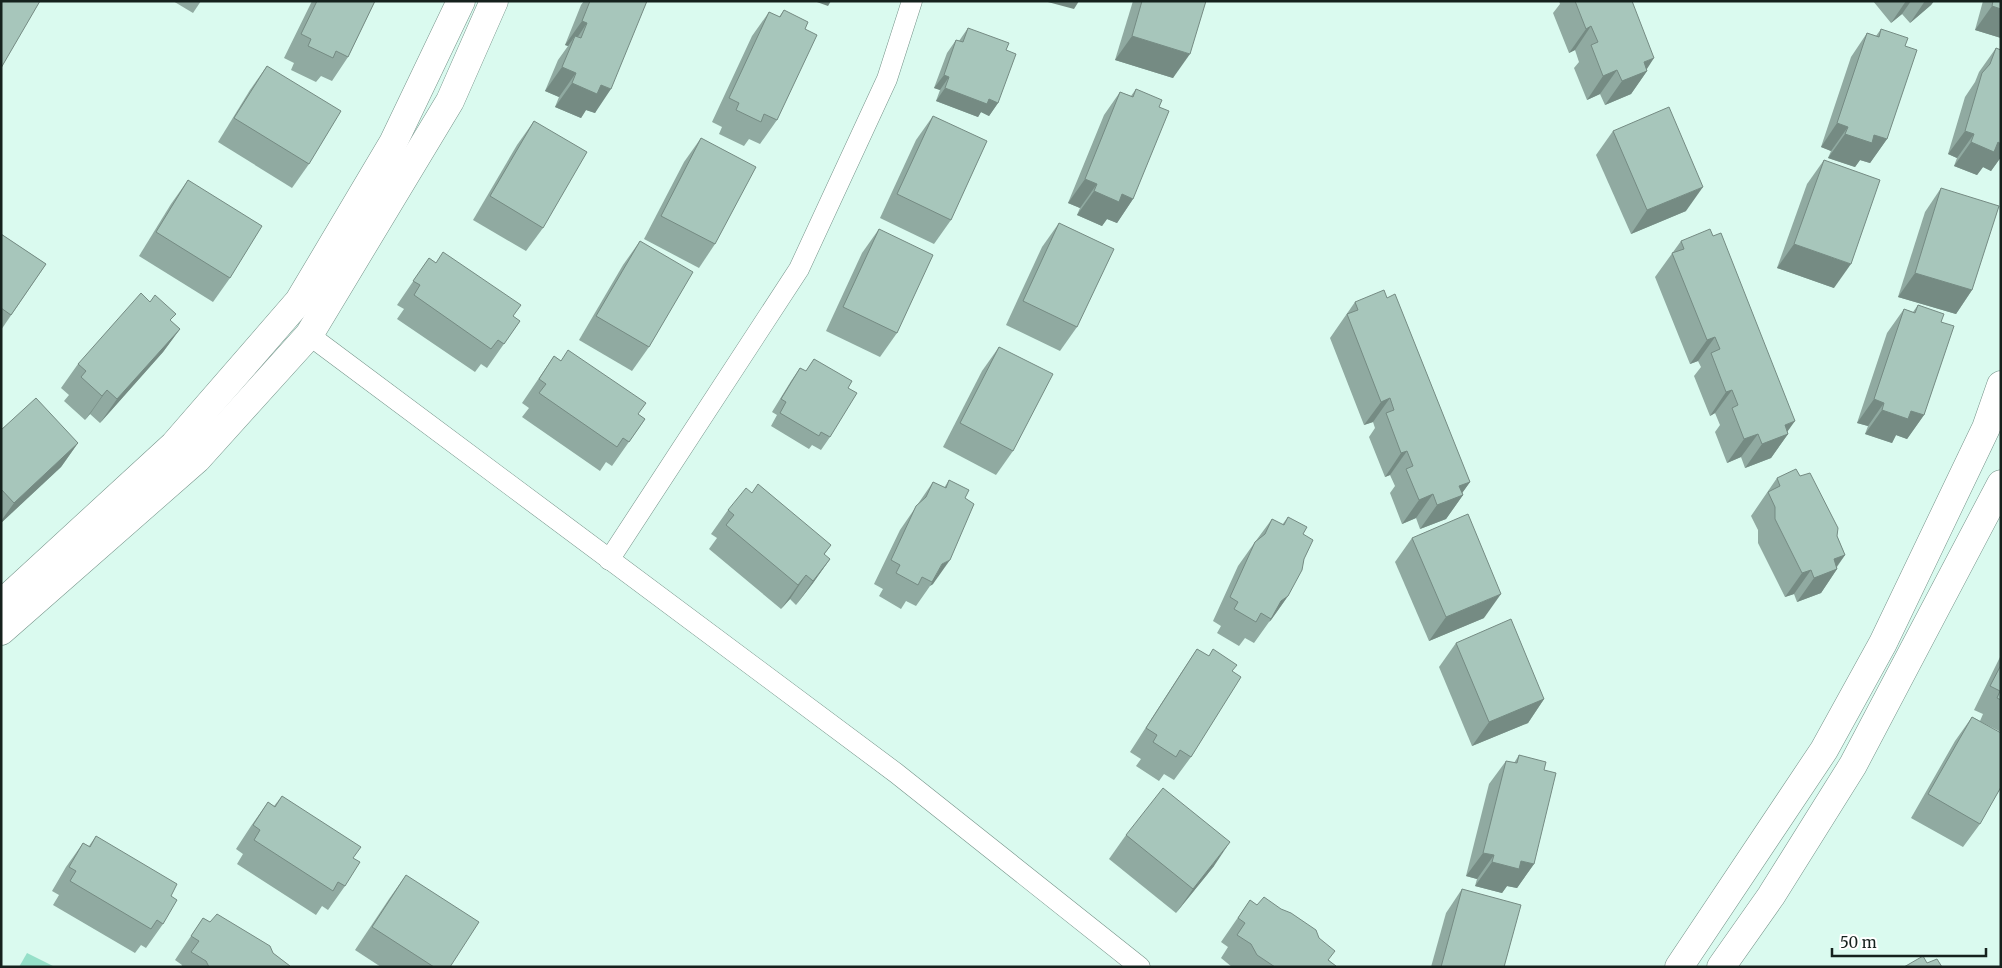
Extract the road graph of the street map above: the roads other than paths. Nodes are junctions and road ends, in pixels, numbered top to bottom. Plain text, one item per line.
1 (460, 1) edge
2 (494, 1) edge
3 (912, 1) edge
4 (309, 336) junction
5 (2001, 385) edge
6 (2001, 484) edge
7 (610, 560) junction
8 (1, 604) edge
9 (1, 631) edge
10 (1140, 967) edge
11 (1679, 967) edge
12 (1720, 967) edge

1 - 8 street
2 - 4 street
3 - 7 street
4 - 7 street
4 - 9 street
5 - 11 street
6 - 12 street
7 - 10 street

